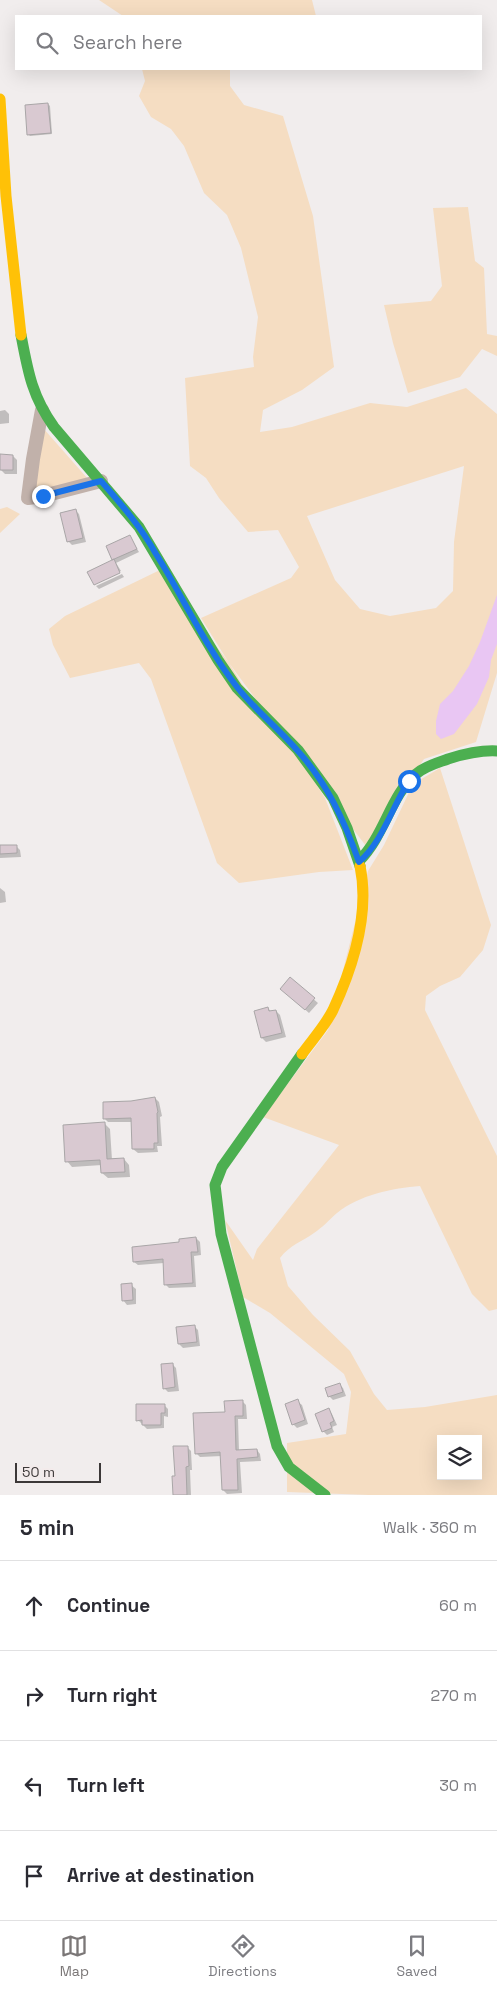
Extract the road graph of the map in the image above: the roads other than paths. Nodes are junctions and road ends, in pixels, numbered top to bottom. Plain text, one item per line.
1 (0, 99) edge
2 (42, 410) junction
3 (101, 481) junction
4 (497, 751) edge
5 (359, 862) junction
6 (324, 1495) edge

1 - 2 street
2 - 3 street
2 - 3 street
3 - 5 street
4 - 5 street
5 - 6 street

